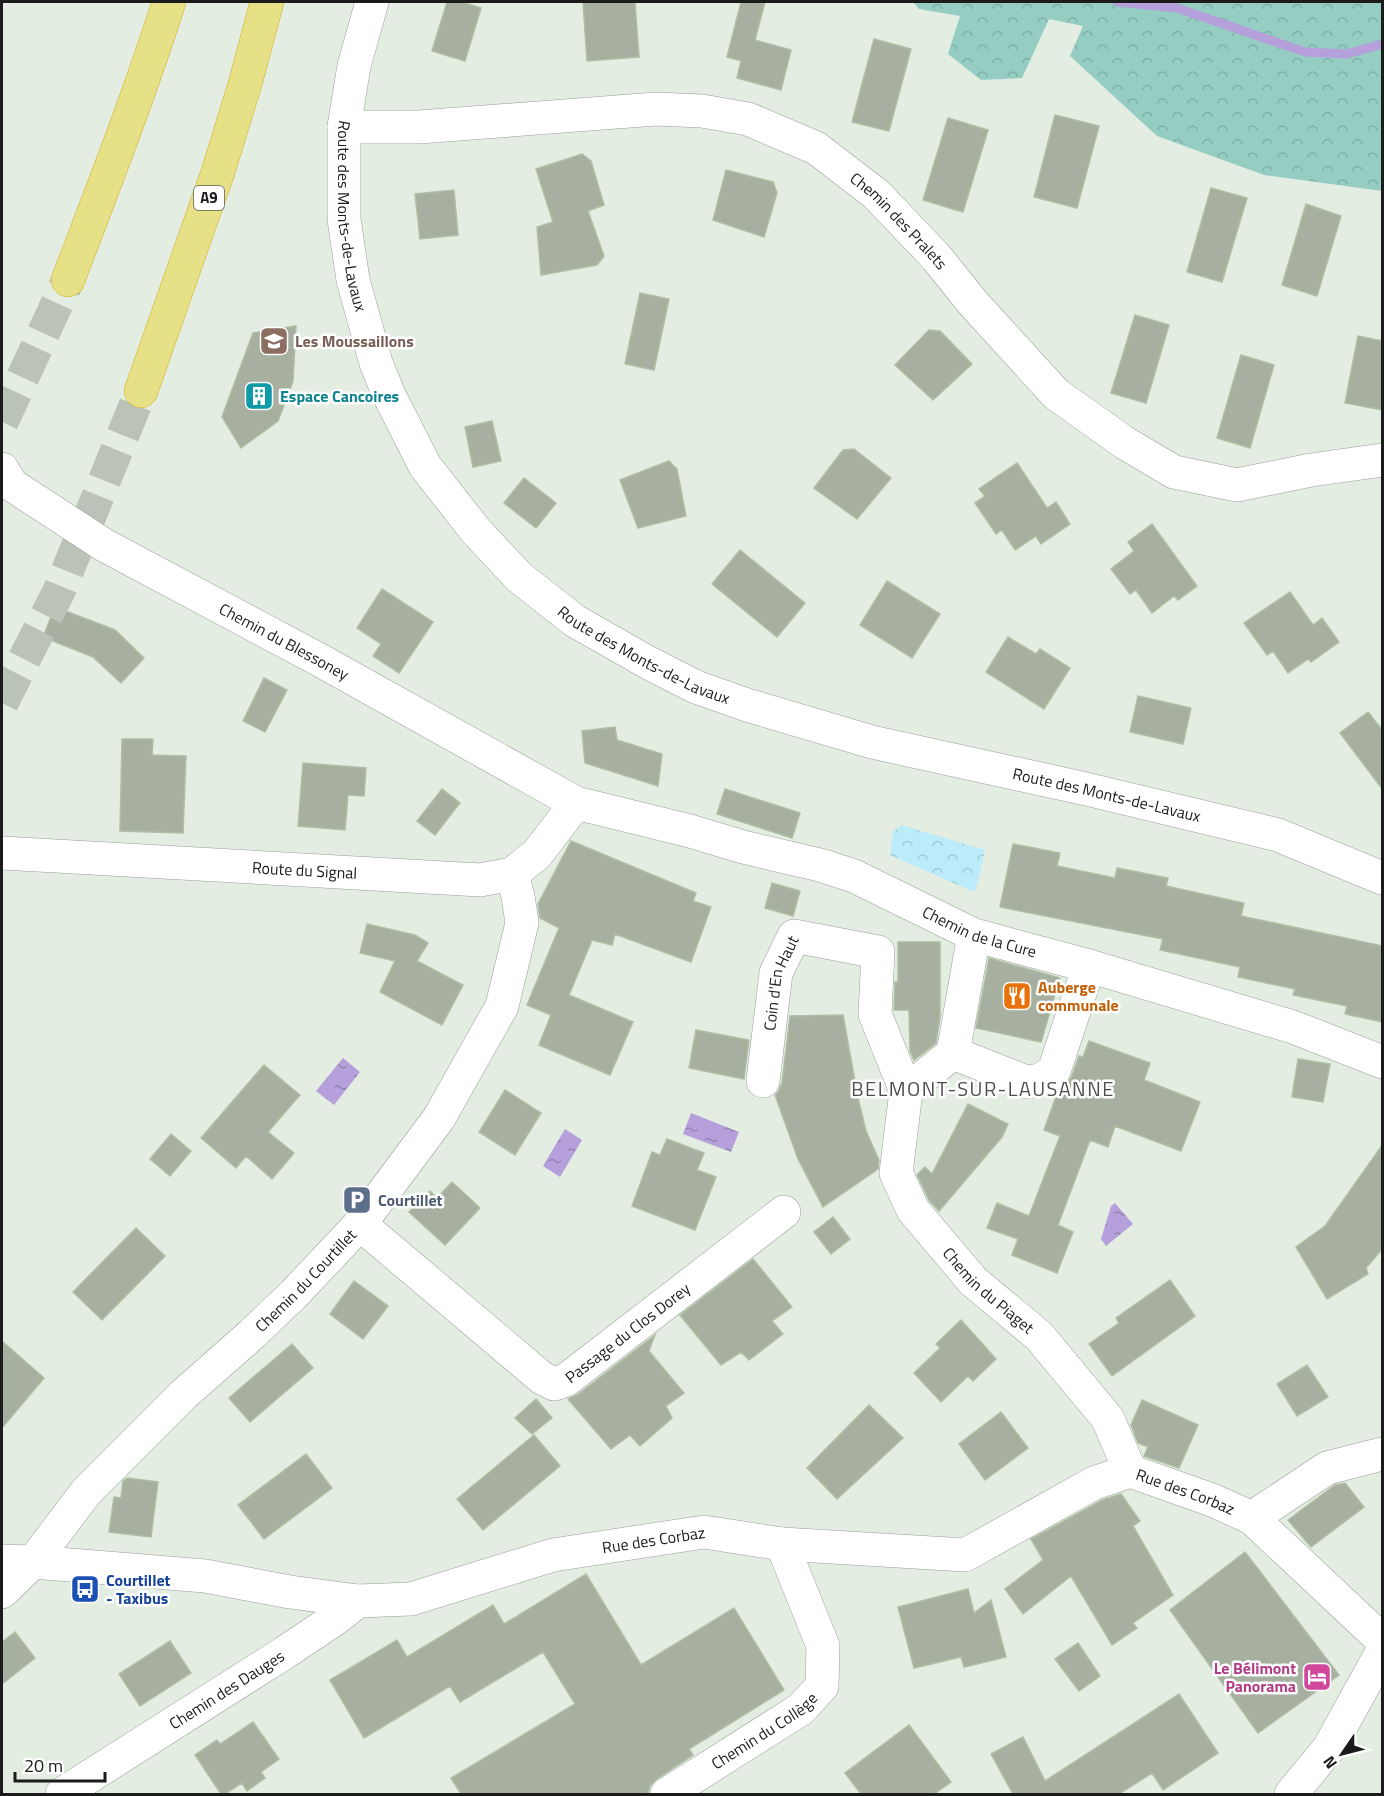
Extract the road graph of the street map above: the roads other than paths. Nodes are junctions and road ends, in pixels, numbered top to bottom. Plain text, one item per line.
1 (169, 2) edge
2 (267, 2) edge
3 (372, 2) edge
4 (344, 127) junction
5 (68, 280) tunnel mouth
6 (141, 391) tunnel mouth
7 (1383, 460) edge
8 (2, 469) edge
9 (576, 803) junction
10 (2, 853) edge
11 (512, 873) junction
12 (1383, 878) edge
13 (974, 934) junction
14 (1089, 966) junction
15 (953, 1053) junction
16 (1383, 1062) edge
17 (763, 1081) dead end
18 (906, 1091) junction
19 (784, 1212) dead end
20 (360, 1224) junction
21 (1383, 1454) edge
22 (1130, 1471) junction
23 (1252, 1518) junction
24 (782, 1544) junction
25 (17, 1561) edge
26 (2, 1592) edge
27 (357, 1601) junction
28 (1383, 1640) edge
29 (1383, 1652) edge
30 (62, 1794) edge
31 (667, 1794) edge
32 (1291, 1794) edge

1 - 5 highway
2 - 6 highway, A9
3 - 4 street, Route des Monts-de-Lavaux
4 - 7 street, Chemin des Pralets
4 - 12 street, Route des Monts-de-Lavaux
8 - 9 street, Chemin du Blessoney
9 - 11 street, Route du Signal
9 - 13 street, Chemin de la Cure
10 - 11 street, Route du Signal
11 - 20 street, Chemin du Courtillet
13 - 14 street, Chemin de la Cure
13 - 15 street
14 - 15 street
14 - 16 street, Chemin de la Cure
15 - 18 street
17 - 18 street, Coin d'En Haut
18 - 22 street, Chemin du Piaget
19 - 20 street, Passage du Clos Dorey
20 - 25 street, Chemin du Courtillet
21 - 23 street, Rue des Corbaz
22 - 23 street, Rue des Corbaz
22 - 24 street, Rue des Corbaz
23 - 28 street, Rue des Corbaz
24 - 27 street, Rue des Corbaz
24 - 31 street, Chemin du Collège
25 - 26 street, Chemin du Courtillet
25 - 27 street, Rue des Corbaz
27 - 30 street, Chemin des Dauges
29 - 32 street

